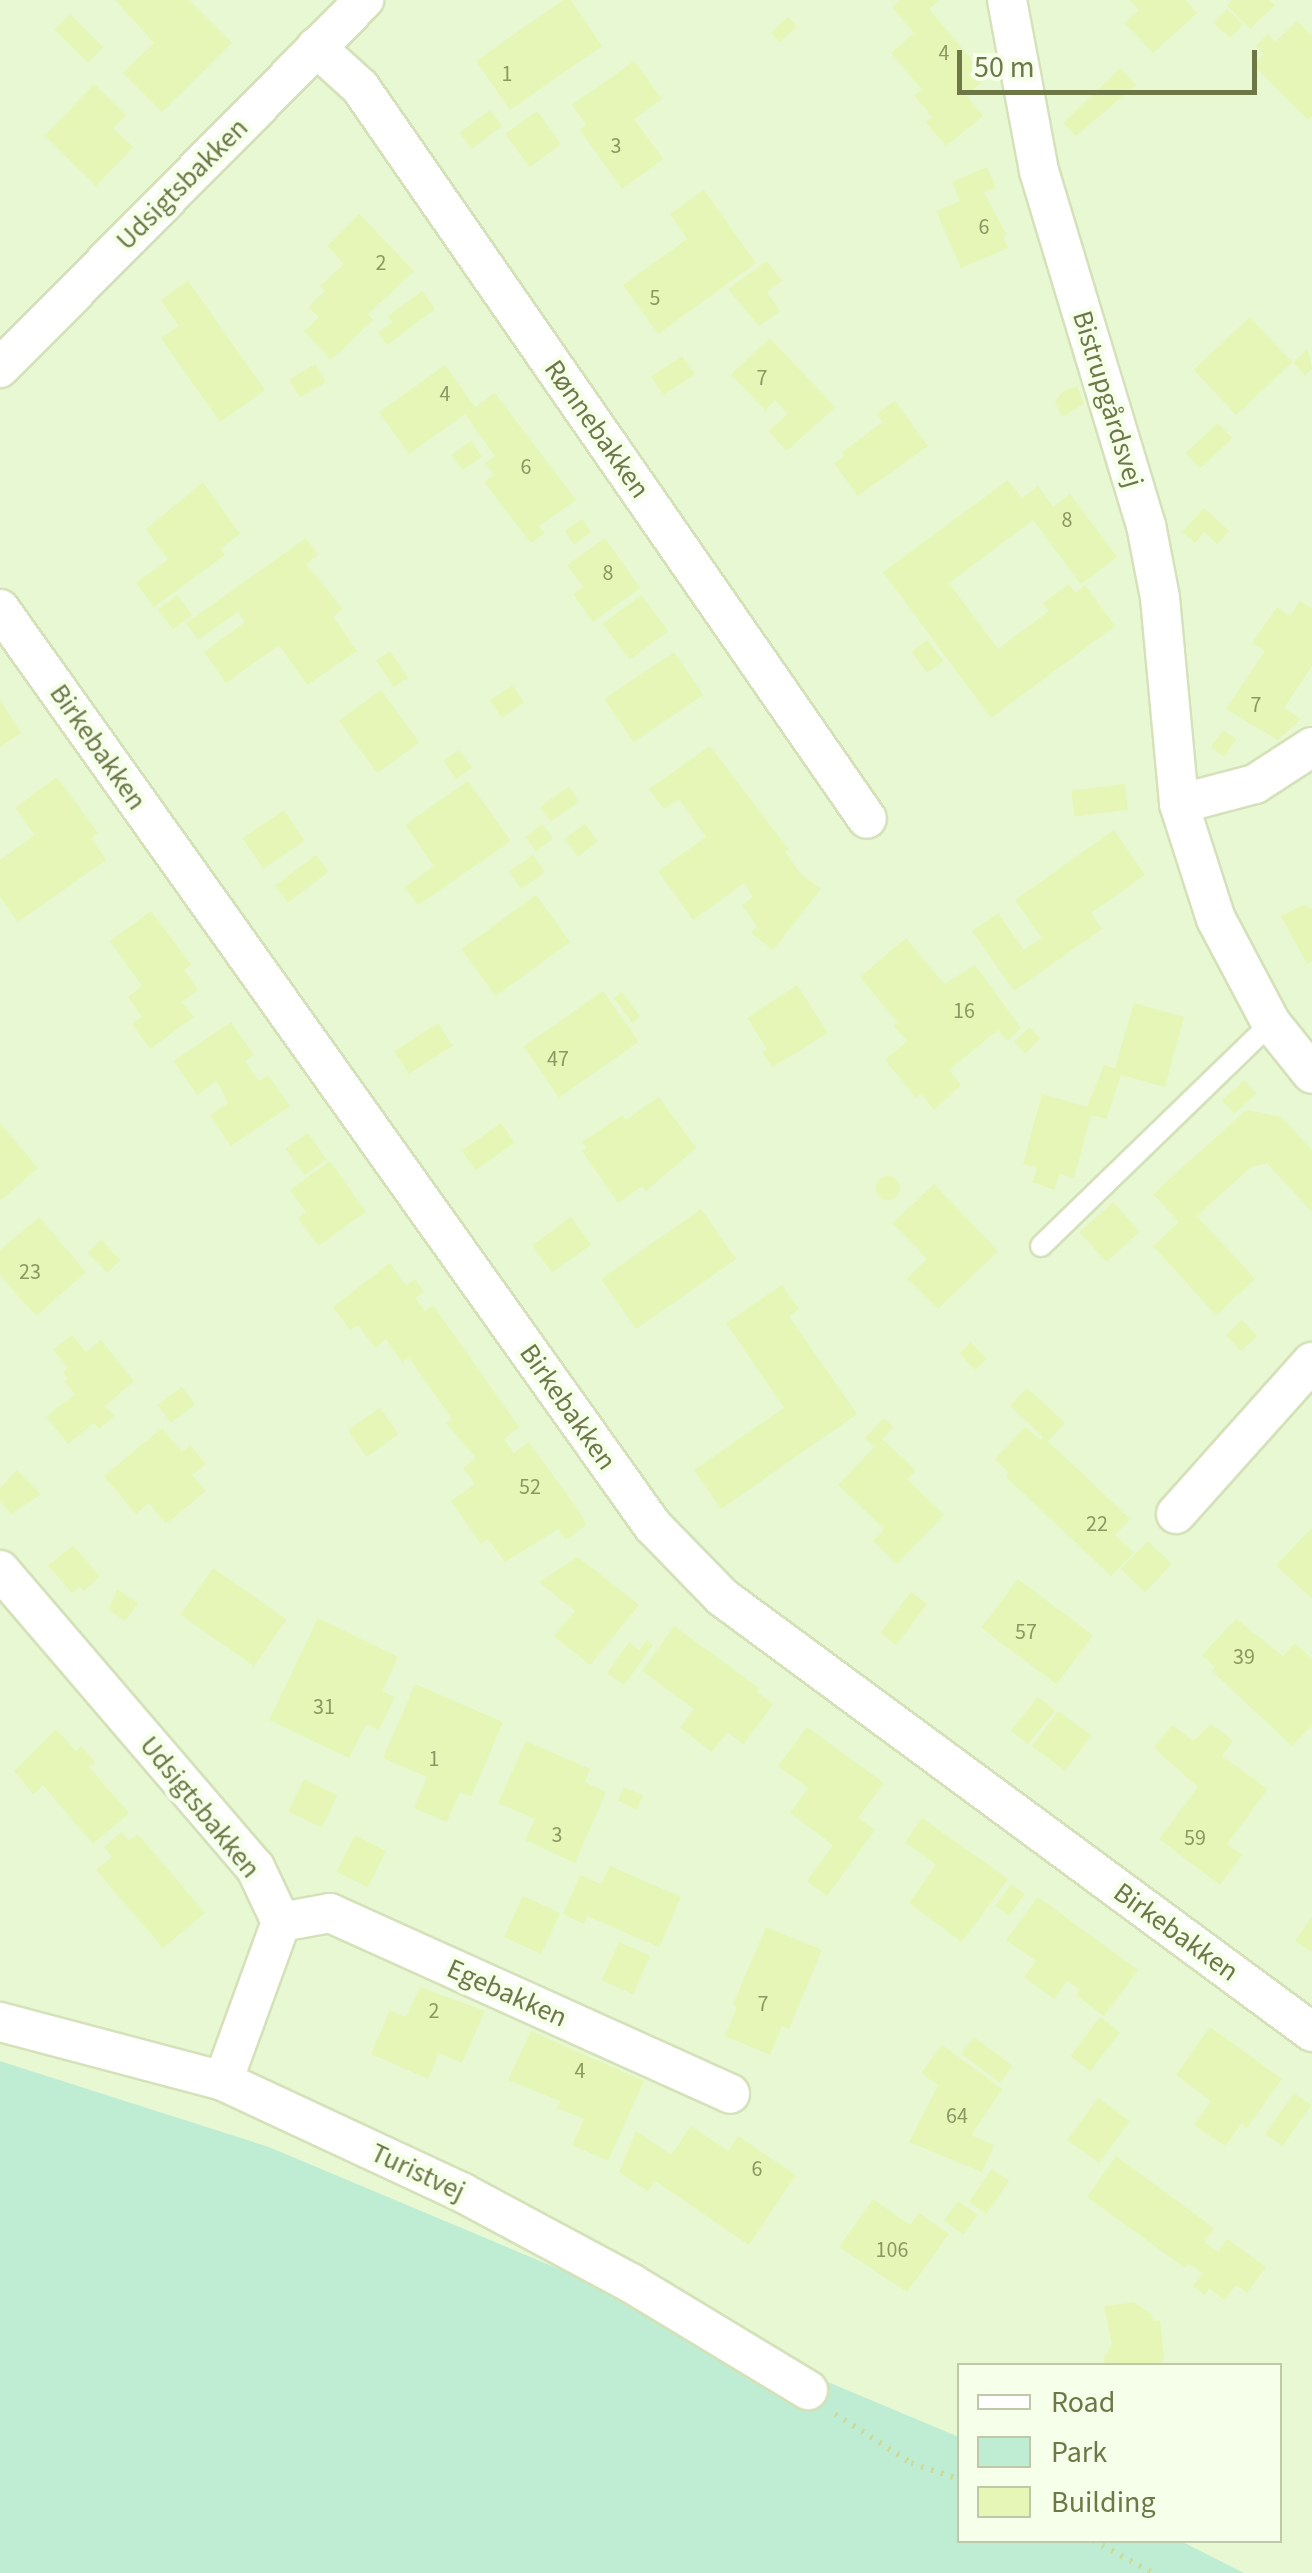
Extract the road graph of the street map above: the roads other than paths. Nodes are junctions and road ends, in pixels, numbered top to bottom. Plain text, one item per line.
1 (364, 0) edge
2 (1008, 0) edge
3 (316, 48) junction
4 (0, 368) edge
5 (0, 609) edge
6 (1312, 746) edge
7 (1178, 804) junction
8 (867, 818) dead end
9 (1271, 1023) junction
10 (1312, 1074) edge
11 (1041, 1246) dead end
12 (1312, 1362) edge
13 (1176, 1514) dead end
14 (0, 1570) edge
15 (281, 1922) junction
16 (0, 2022) edge
17 (1312, 2032) edge
18 (223, 2081) junction
19 (730, 2094) dead end
20 (808, 2390) road end

1 - 3 street, Udsigtsbakken
2 - 7 street, Bistrupgårdsvej
3 - 4 street, Udsigtsbakken
3 - 8 street, Rønnebakken
5 - 17 street, Birkebakken
6 - 7 street
7 - 9 street, Bistrupgårdsvej
9 - 10 street, Bistrupgårdsvej
9 - 11 lane
12 - 13 street
14 - 15 street, Udsigtsbakken
15 - 18 street
15 - 19 street, Egebakken
16 - 18 street, Turistvej
18 - 20 street, Turistvej

